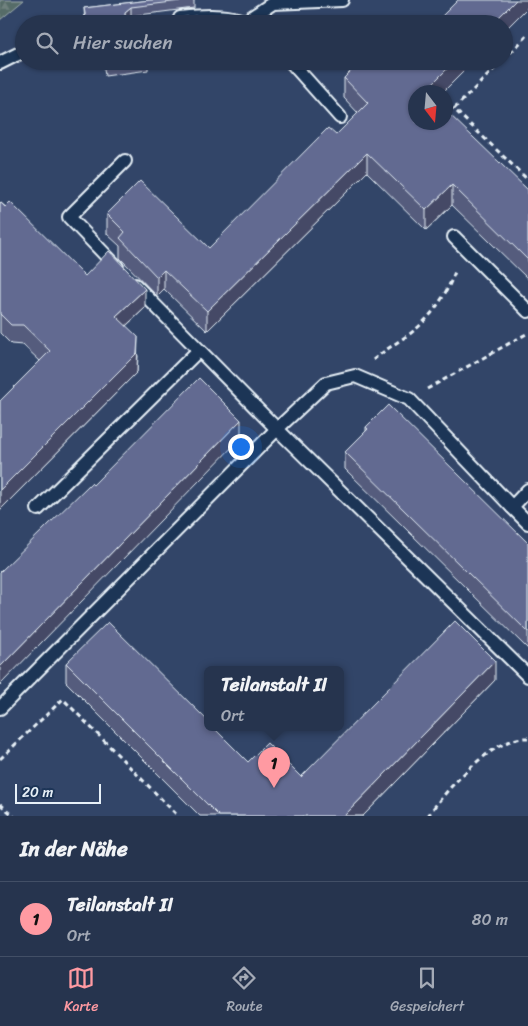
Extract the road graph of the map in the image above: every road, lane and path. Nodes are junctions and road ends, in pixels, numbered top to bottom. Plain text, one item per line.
1 (342, 0) edge
2 (257, 15) edge
3 (528, 35) edge
4 (513, 50) edge
5 (15, 56) edge
6 (0, 63) edge
7 (298, 70) edge
8 (493, 70) edge
9 (340, 117) dead end
10 (125, 161) dead end
11 (528, 180) edge
12 (454, 236) dead end
13 (464, 248) junction
14 (528, 311) edge
15 (528, 333) edge
16 (198, 351) junction
17 (355, 376) junction
18 (409, 399) junction
19 (277, 429) junction
20 (528, 490) edge
21 (512, 507) junction
22 (38, 509) dead end
23 (528, 523) edge
24 (528, 676) edge
25 (0, 708) edge
26 (528, 738) edge
27 (0, 759) edge
28 (0, 804) edge
29 (14, 816) edge
30 (178, 816) edge
31 (428, 816) edge

1 - 2 lane
3 - 4 path
5 - 6 lane
7 - 9 lane
8 - 11 path
10 - 16 lane
12 - 13 lane
13 - 14 lane
13 - 17 path
15 - 18 path
16 - 19 lane
16 - 22 lane
17 - 18 lane
17 - 19 lane
18 - 21 lane
19 - 24 lane
19 - 25 lane
20 - 21 lane
21 - 23 lane
26 - 31 path
27 - 30 path
28 - 29 path

